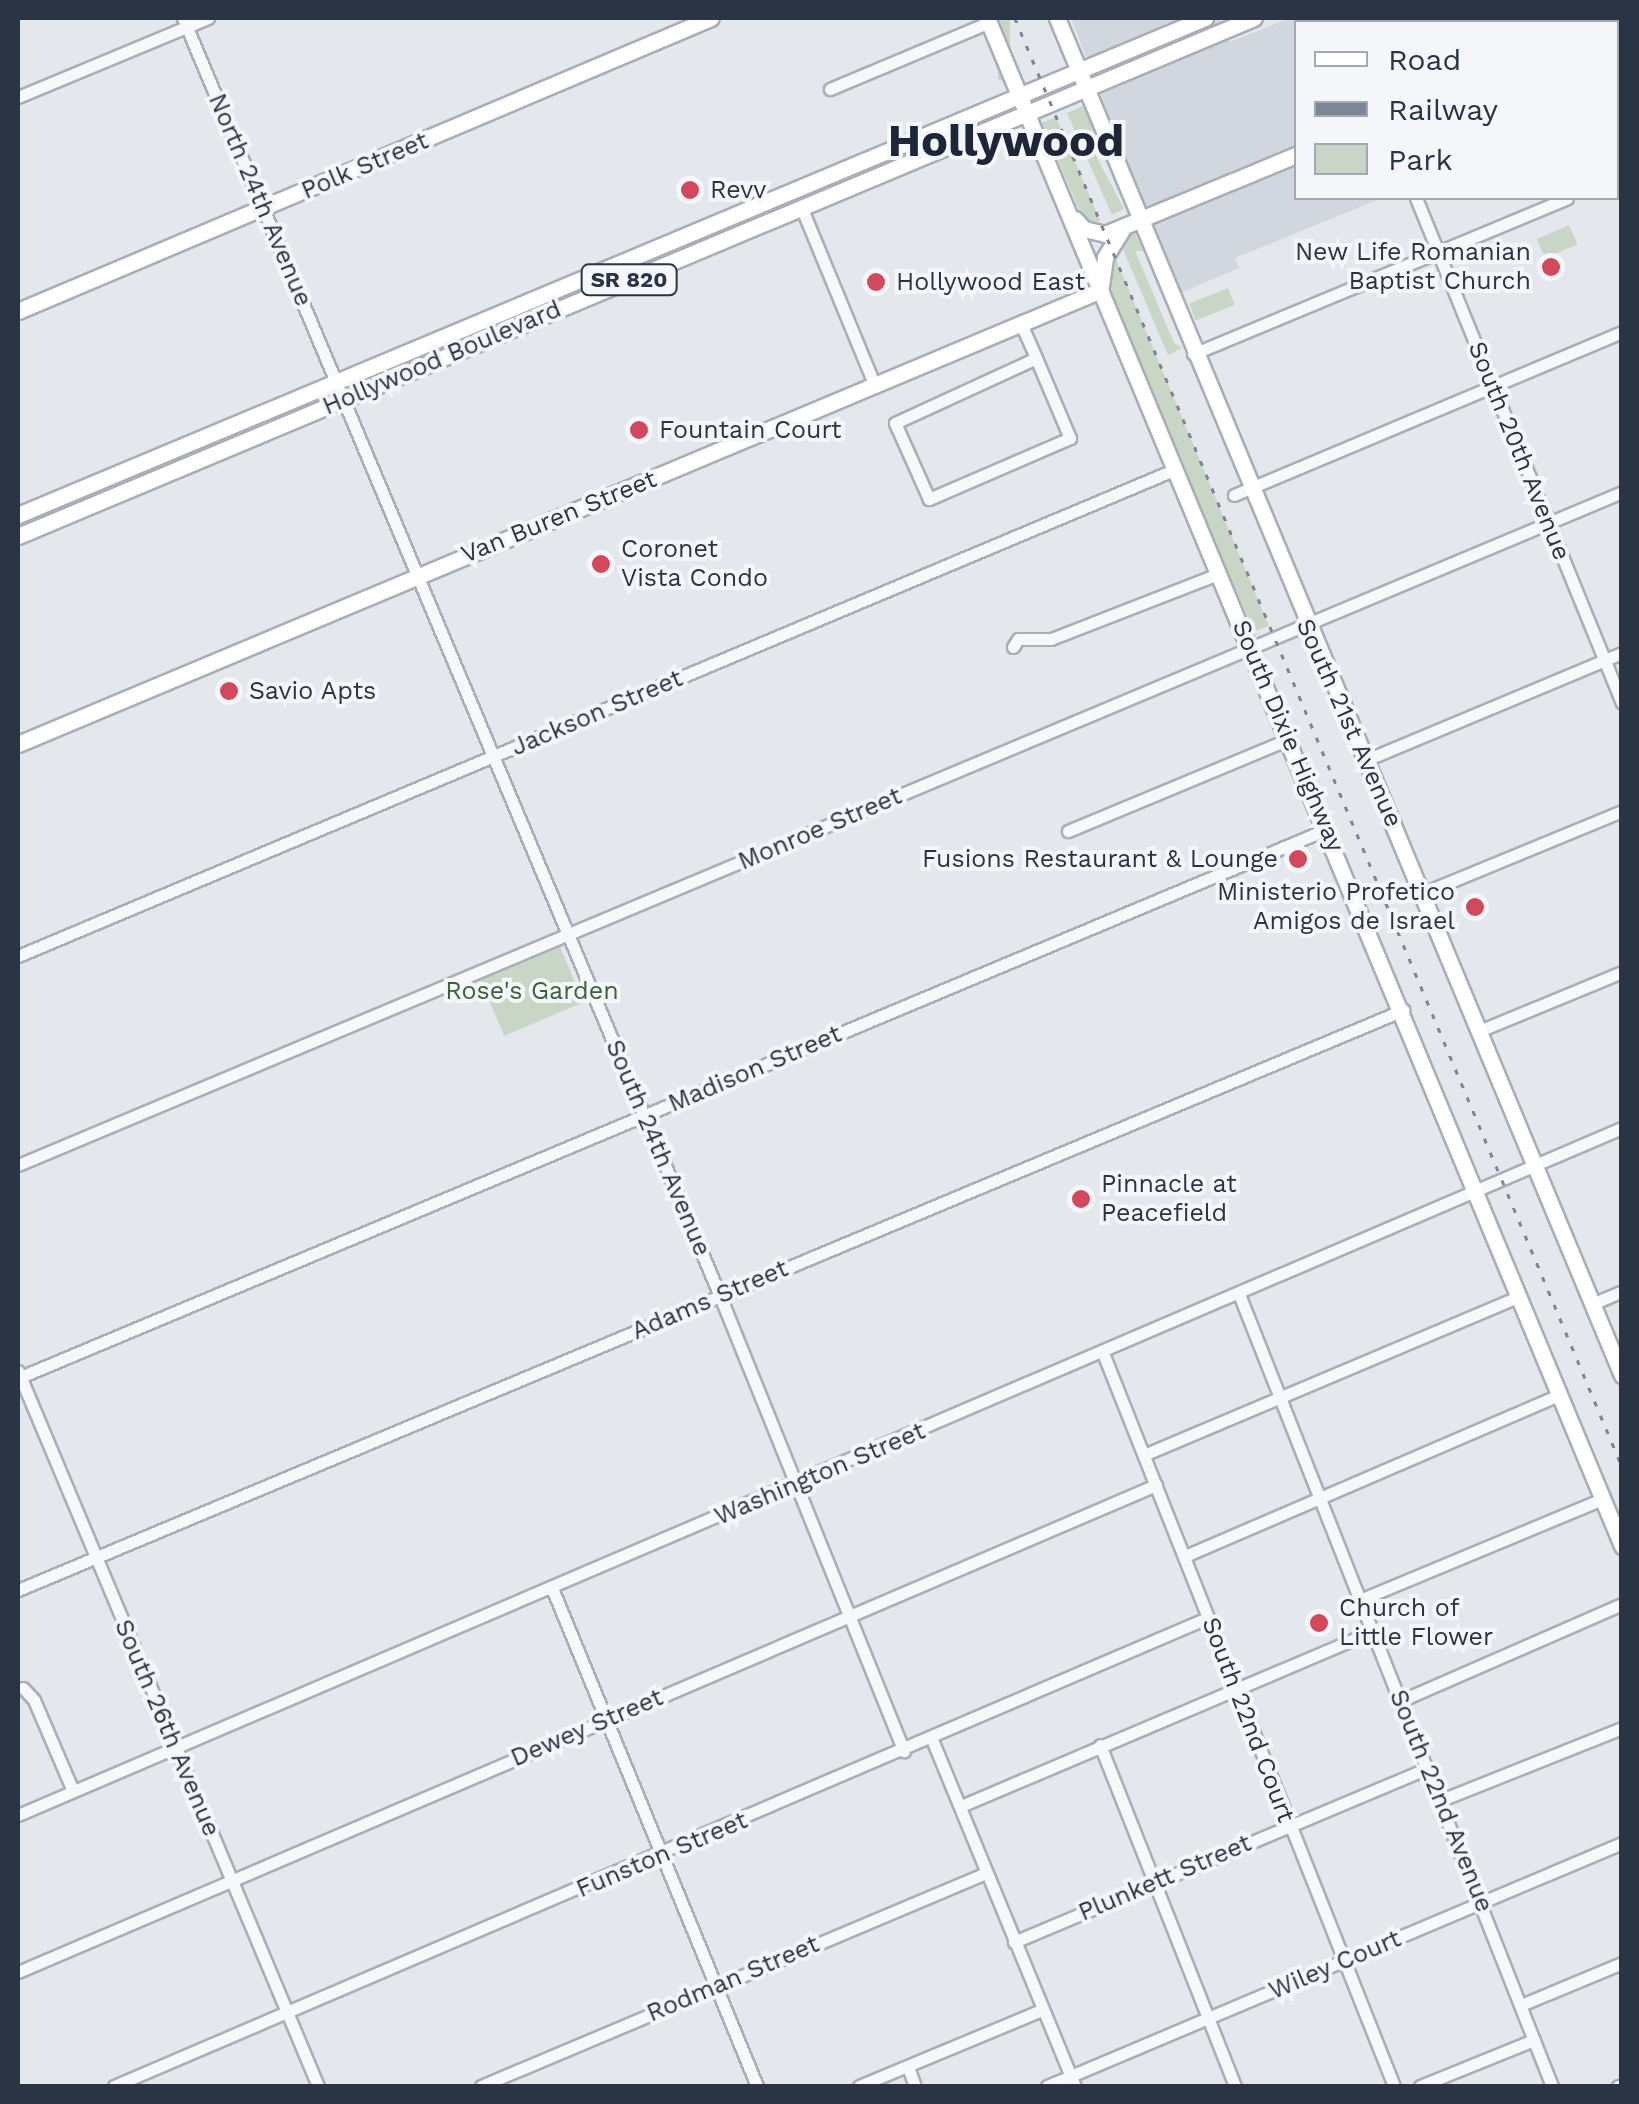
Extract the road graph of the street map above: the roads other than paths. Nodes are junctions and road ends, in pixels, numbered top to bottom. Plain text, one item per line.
1 (208, 18) edge
2 (711, 18) edge
3 (1057, 18) edge
4 (1205, 18) edge
5 (1254, 18) edge
6 (988, 20) edge
7 (185, 22) edge
8 (1079, 70) junction
9 (830, 89) dead end
10 (1088, 91) junction
11 (18, 97) edge
12 (1024, 106) junction
13 (922, 138) junction
14 (933, 153) junction
15 (1294, 156) edge
16 (1417, 200) edge
17 (1562, 200) edge
18 (1066, 208) junction
19 (802, 209) junction
20 (264, 210) junction
21 (1132, 224) junction
22 (1438, 252) junction
23 (1101, 290) junction
24 (18, 311) edge
25 (492, 317) junction
26 (1021, 324) junction
27 (1622, 332) edge
28 (458, 351) junction
29 (1193, 354) junction
30 (1036, 358) junction
31 (336, 382) junction
32 (875, 386) junction
33 (1492, 387) junction
34 (343, 400) junction
35 (1176, 469) junction
36 (1242, 492) junction
37 (1622, 492) edge
38 (18, 516) edge
39 (1548, 523) junction
40 (18, 536) edge
41 (1220, 573) junction
42 (416, 576) junction
43 (1306, 624) junction
44 (1013, 648) dead end
45 (1250, 648) junction
46 (1622, 653) edge
47 (1604, 660) junction
48 (1622, 704) edge
49 (1289, 739) junction
50 (18, 744) edge
51 (492, 757) junction
52 (1366, 760) junction
53 (1622, 811) edge
54 (1327, 829) junction
55 (1068, 830) dead end
56 (1423, 893) junction
57 (567, 934) junction
58 (18, 956) edge
59 (1622, 972) edge
60 (1403, 1010) junction
61 (1479, 1032) junction
62 (644, 1116) junction
63 (1622, 1128) edge
64 (18, 1164) edge
65 (1534, 1166) junction
66 (1478, 1191) junction
67 (1622, 1291) edge
68 (1239, 1294) junction
69 (720, 1296) junction
70 (1520, 1296) junction
71 (1592, 1304) junction
72 (1103, 1353) junction
73 (18, 1374) edge
74 (1622, 1375) edge
75 (1560, 1395) junction
76 (1281, 1396) junction
77 (1146, 1454) junction
78 (797, 1484) junction
79 (1156, 1485) junction
80 (1322, 1498) junction
81 (1602, 1499) junction
82 (1622, 1546) edge
83 (1185, 1556) junction
84 (96, 1557) junction
85 (552, 1588) junction
86 (18, 1590) edge
87 (1362, 1598) junction
88 (1622, 1604) edge
89 (850, 1616) junction
90 (1208, 1618) junction
91 (1374, 1631) junction
92 (1235, 1686) junction
93 (23, 1688) dead end
94 (1400, 1701) junction
95 (606, 1719) junction
96 (1622, 1728) edge
97 (931, 1737) junction
98 (1100, 1745) junction
99 (175, 1746) junction
100 (904, 1751) junction
101 (1428, 1768) junction
102 (74, 1791) junction
103 (1442, 1800) junction
104 (960, 1806) junction
105 (18, 1815) edge
106 (1289, 1825) junction
107 (1622, 1843) edge
108 (661, 1855) junction
109 (986, 1873) junction
110 (231, 1883) junction
111 (1153, 1883) junction
112 (1482, 1902) junction
113 (1014, 1942) junction
114 (1344, 1962) junction
115 (1622, 1964) edge
116 (18, 1972) edge
117 (719, 1984) junction
118 (1521, 2006) junction
119 (1042, 2010) junction
120 (287, 2014) junction
121 (1207, 2019) junction
122 (1534, 2040) junction
123 (908, 2067) junction
124 (1073, 2082) edge
125 (114, 2086) edge
126 (318, 2086) edge
127 (482, 2086) edge
128 (757, 2086) edge
129 (859, 2086) edge
130 (916, 2086) edge
131 (1047, 2086) edge
132 (1234, 2086) edge
133 (1394, 2086) edge
134 (1420, 2086) edge
135 (1552, 2086) edge

1 - 7 street
2 - 20 main road, Polk Street
3 - 8 main road, South 21st Avenue
4 - 8 main road, Hollywood Boulevard / SR 820
5 - 10 main road, Hollywood Boulevard / SR 820
6 - 9 street
6 - 12 main road, South Dixie Highway
7 - 11 street
7 - 20 street, North 24th Avenue
8 - 10 main road, South 21st Avenue
8 - 12 main road, Hollywood Boulevard / SR 820
10 - 12 main road, Hollywood Boulevard / SR 820
10 - 21 main road, South 21st Avenue
12 - 13 main road, Hollywood Boulevard / SR 820
12 - 14 main road, Hollywood Boulevard / SR 820
12 - 18 main road, South Dixie Highway
13 - 14 main road
13 - 25 main road, Hollywood Boulevard / SR 820
14 - 19 main road, Hollywood Boulevard / SR 820
15 - 21 main road
16 - 22 street, South 20th Avenue
17 - 22 street
18 - 21 main road
18 - 23 main road, South Dixie Highway
19 - 28 main road, Hollywood Boulevard / SR 820
19 - 32 street
20 - 24 main road, Polk Street
20 - 31 street, North 24th Avenue
21 - 23 main road
21 - 29 main road, South 21st Avenue
22 - 29 street
22 - 33 street, South 20th Avenue
23 - 26 main road, Van Buren Street
23 - 35 main road, South Dixie Highway
25 - 28 main road
25 - 31 main road, Hollywood Boulevard / SR 820
26 - 30 street
26 - 32 main road, Van Buren Street
27 - 33 street
28 - 34 main road, Hollywood Boulevard / SR 820
29 - 36 main road, South 21st Avenue
30 - 30 street
31 - 34 street, South 24th Avenue
31 - 38 main road, Hollywood Boulevard / SR 820
32 - 42 main road, Van Buren Street
33 - 36 street
33 - 39 street, South 20th Avenue
34 - 40 main road, Hollywood Boulevard / SR 820
34 - 42 street, South 24th Avenue
35 - 41 main road, South Dixie Highway
35 - 51 street, Jackson Street
36 - 43 main road, South 21st Avenue
37 - 39 street, Monroe Street
39 - 43 street, Monroe Street
39 - 47 street, South 20th Avenue
41 - 44 street
41 - 45 main road, South Dixie Highway
42 - 50 main road, Van Buren Street
42 - 51 street, South 24th Avenue
43 - 45 street, Monroe Street
43 - 52 main road, South 21st Avenue
45 - 49 main road, South Dixie Highway
45 - 57 street, Monroe Street
46 - 47 street
47 - 48 street, South 20th Avenue
47 - 52 street
49 - 54 main road, South Dixie Highway
49 - 55 street
51 - 57 street, South 24th Avenue
51 - 58 street, Jackson Street
52 - 56 main road, South 21st Avenue
53 - 56 street
54 - 60 main road, South Dixie Highway
54 - 62 street, Madison Street
56 - 61 main road, South 21st Avenue
57 - 62 street, South 24th Avenue
57 - 64 street, Monroe Street
59 - 61 street
60 - 66 main road, South Dixie Highway
60 - 69 street, Adams Street
61 - 65 main road, South 21st Avenue
62 - 69 street, South 24th Avenue
62 - 73 street, Madison Street
63 - 65 street, Washington Street
65 - 66 street, Washington Street
65 - 71 main road, South 21st Avenue
66 - 68 street, Washington Street
66 - 70 main road, South Dixie Highway
67 - 71 street
68 - 72 street, Washington Street
68 - 76 street, South 22nd Avenue
69 - 78 street, South 24th Avenue
69 - 84 street, Adams Street
70 - 75 main road, South Dixie Highway
70 - 76 street
71 - 74 main road, South 21st Avenue
72 - 77 street, South 22nd Court
72 - 78 street, Washington Street
73 - 84 street, South 26th Avenue
75 - 80 street
75 - 81 main road, South Dixie Highway
76 - 77 street
76 - 80 street, South 22nd Avenue
77 - 79 street, South 22nd Court
78 - 85 street, Washington Street
78 - 89 street, South 24th Avenue
79 - 83 street, South 22nd Court
79 - 89 street, Dewey Street
80 - 83 street
80 - 87 street, South 22nd Avenue
81 - 82 main road, South Dixie Highway
81 - 87 street
83 - 90 street, South 22nd Court
84 - 86 street, Adams Street
84 - 99 street, South 26th Avenue
85 - 95 street
85 - 99 street, Washington Street
87 - 91 street, South 22nd Avenue
88 - 94 street
89 - 95 street, Dewey Street
89 - 100 street, South 24th Avenue
90 - 92 street, South 22nd Court
90 - 97 street, Funston Street
91 - 92 street
91 - 94 street, South 22nd Avenue
92 - 98 street
92 - 106 street, South 22nd Court
93 - 102 street
94 - 101 street, South 22nd Avenue
95 - 108 street
95 - 110 street, Dewey Street
96 - 103 street
97 - 100 street, Funston Street
97 - 104 street
98 - 104 street
98 - 111 street
99 - 102 street, Washington Street
99 - 110 street, South 26th Avenue
100 - 108 street, Funston Street
101 - 103 street, South 22nd Avenue
101 - 106 street, Plunkett Street
102 - 105 street, Washington Street
103 - 112 street, South 22nd Avenue
104 - 109 street
106 - 111 street, Plunkett Street
106 - 114 street, South 22nd Court
107 - 112 street, Wiley Court
108 - 117 street
108 - 120 street, Funston Street
109 - 113 street
109 - 117 street, Rodman Street
110 - 116 street, Dewey Street
110 - 120 street, South 26th Avenue
111 - 113 street, Plunkett Street
111 - 121 street
112 - 114 street, Wiley Court
112 - 118 street, South 22nd Avenue
113 - 119 street
114 - 121 street, Wiley Court
114 - 133 street, South 22nd Court
115 - 118 street
117 - 127 street, Rodman Street
117 - 128 street
118 - 122 street, South 22nd Avenue
119 - 123 street
119 - 124 street
120 - 125 street, Funston Street
120 - 126 street, South 26th Avenue
121 - 124 street, Wiley Court
121 - 132 street
122 - 134 street
122 - 135 street, South 22nd Avenue
123 - 129 street
123 - 130 street
124 - 131 street, Wiley Court

